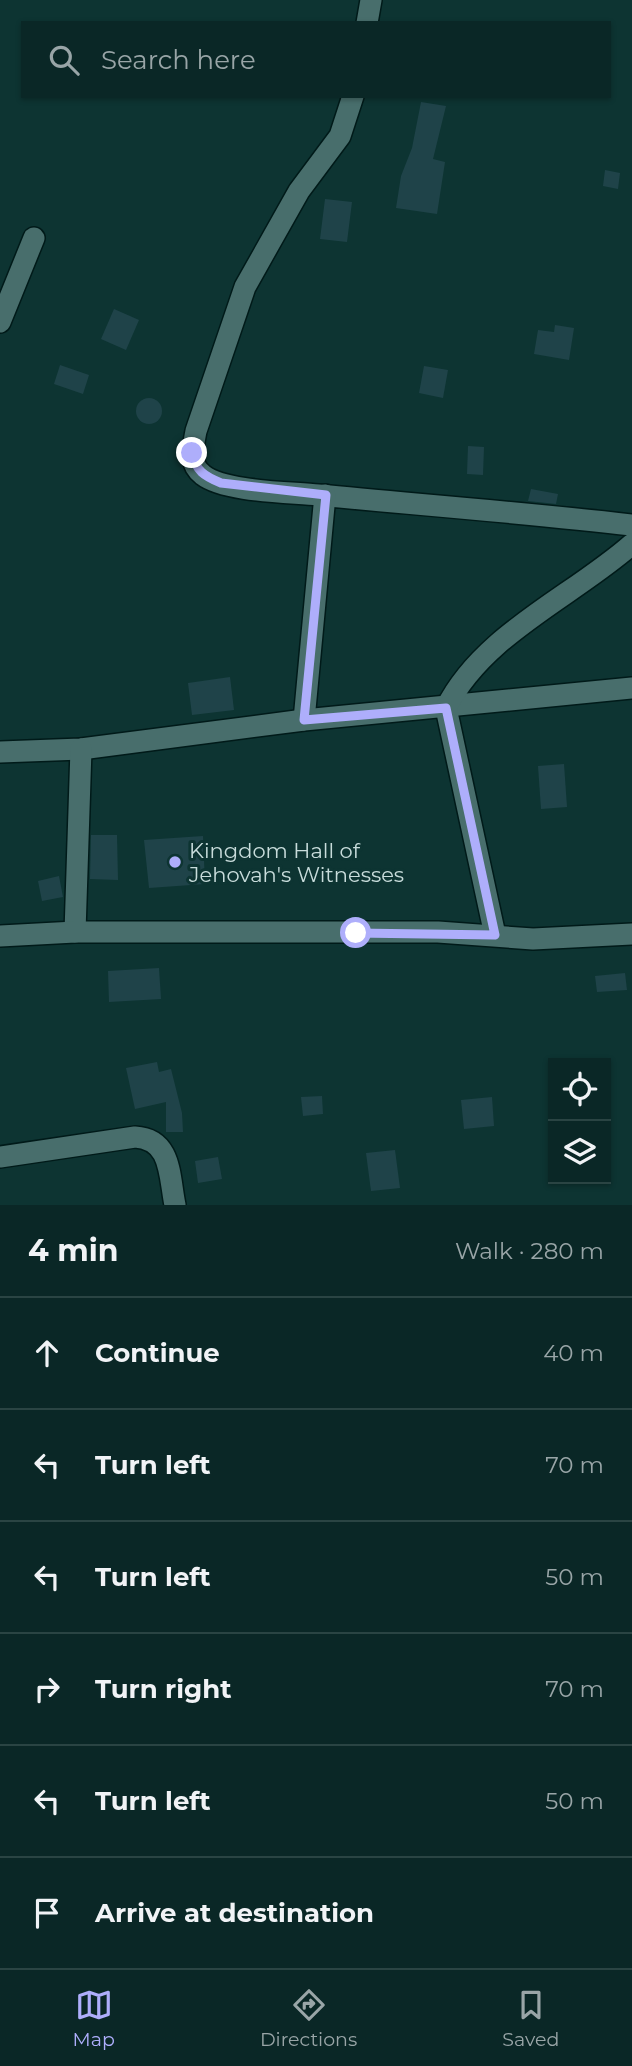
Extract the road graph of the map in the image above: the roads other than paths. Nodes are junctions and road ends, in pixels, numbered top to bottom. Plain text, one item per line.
1 (372, 0) edge
2 (367, 21) edge
3 (352, 98) edge
4 (34, 238) dead end
5 (0, 322) edge
6 (326, 495) junction
7 (632, 525) edge
8 (632, 544) edge
9 (632, 688) edge
10 (446, 708) junction
11 (304, 720) junction
12 (81, 749) junction
13 (0, 752) edge
14 (75, 932) junction
15 (632, 934) edge
16 (495, 935) junction
17 (0, 936) edge
18 (0, 1157) edge
19 (176, 1205) edge

1 - 2 street
3 - 6 street
4 - 5 street
6 - 7 street
6 - 11 street
8 - 10 street
9 - 10 street
10 - 11 street
10 - 16 street
11 - 12 street
12 - 13 street
12 - 14 street
14 - 16 street
14 - 17 street
15 - 16 street
18 - 19 street

